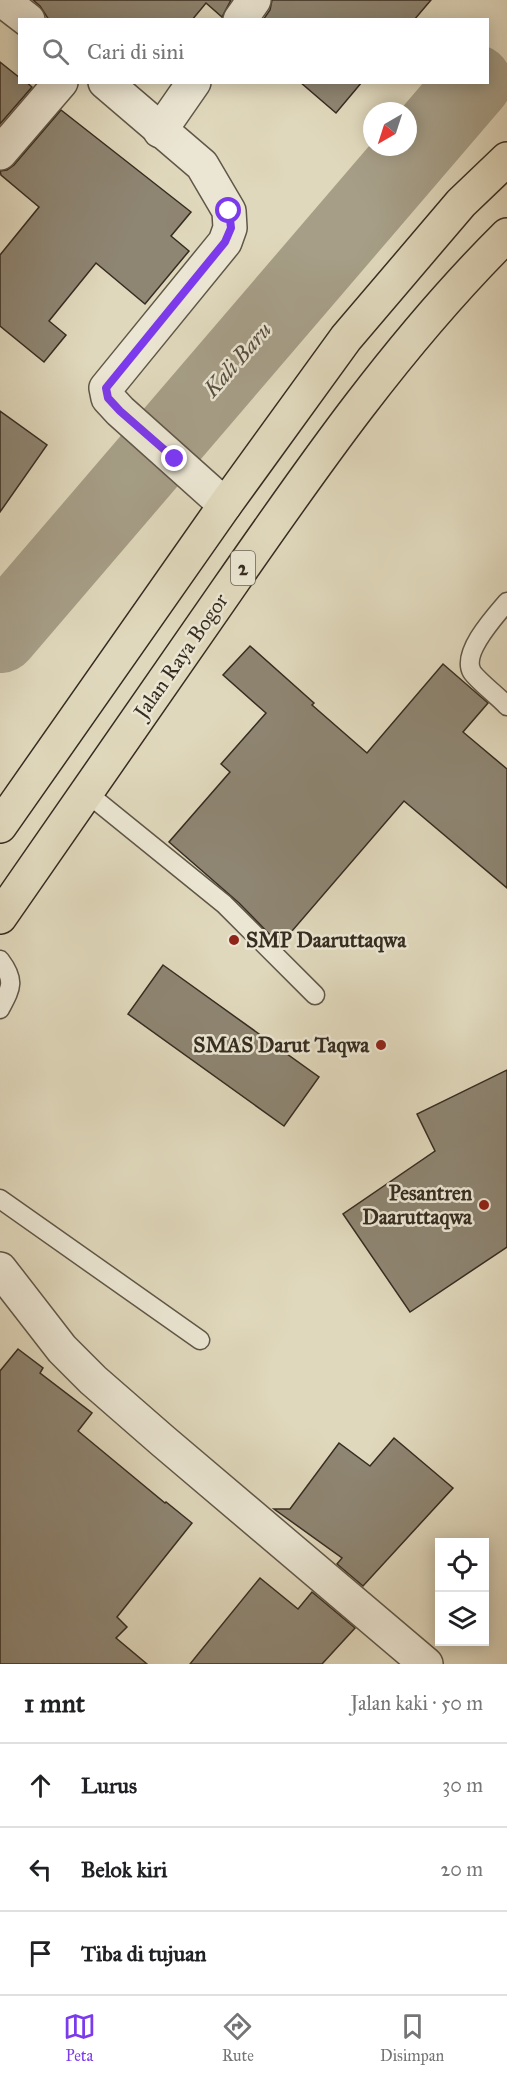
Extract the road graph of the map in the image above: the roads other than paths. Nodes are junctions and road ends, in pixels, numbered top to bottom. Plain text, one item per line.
1 (2, 0) edge
2 (254, 0) edge
3 (25, 18) edge
4 (241, 18) edge
5 (59, 84) edge
6 (107, 84) edge
7 (193, 84) edge
8 (160, 130) junction
9 (0, 153) edge
10 (507, 159) edge
11 (500, 249) edge
12 (225, 505) junction
13 (507, 602) edge
14 (507, 706) edge
15 (87, 793) junction
16 (0, 826) edge
17 (0, 917) edge
18 (0, 960) edge
19 (315, 996) dead end
20 (0, 1009) edge
21 (0, 1199) edge
22 (0, 1269) edge
23 (200, 1340) dead end
24 (426, 1664) edge

1 - 3 street
2 - 4 street
5 - 9 street
6 - 8 street
7 - 8 street
8 - 12 street
10 - 12 highway
11 - 15 highway, Jalan Raya Bogor / 2
12 - 16 highway
13 - 14 lane
15 - 17 highway, Jalan Raya Bogor / 2
15 - 19 lane
18 - 20 lane
21 - 23 lane
22 - 24 street

